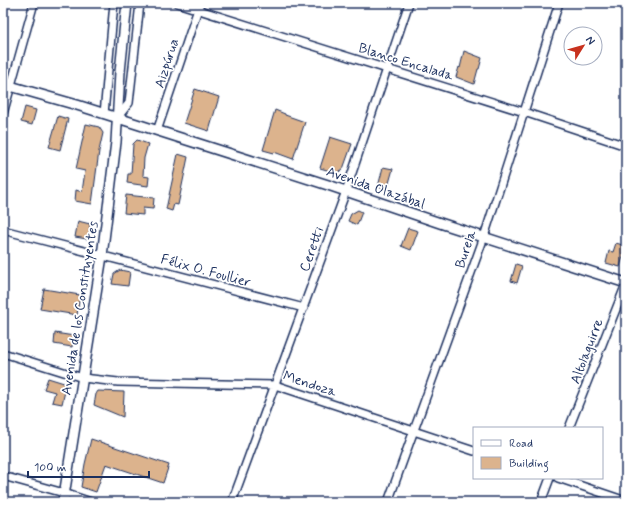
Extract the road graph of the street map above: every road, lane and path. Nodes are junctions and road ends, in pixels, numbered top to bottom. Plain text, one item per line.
1 (34, 3) edge
2 (114, 3) edge
3 (127, 3) edge
4 (140, 3) edge
5 (178, 3) edge
6 (409, 3) edge
7 (559, 3) edge
8 (199, 6) edge
9 (387, 69) junction
10 (7, 85) edge
11 (524, 112) junction
12 (3, 114) edge
13 (104, 114) junction
14 (117, 118) junction
15 (157, 131) junction
16 (626, 146) edge
17 (346, 191) junction
18 (3, 230) edge
19 (484, 237) junction
20 (102, 256) junction
21 (626, 284) edge
22 (304, 308) junction
23 (3, 353) edge
24 (83, 378) junction
25 (275, 385) junction
26 (569, 427) edge
27 (414, 431) junction
28 (473, 451) edge
29 (3, 476) edge
30 (550, 479) edge
31 (561, 479) edge
32 (64, 497) edge
33 (626, 501) edge
34 (91, 502) edge
35 (232, 502) edge
36 (388, 502) edge
37 (541, 502) edge

1 - 10 street
2 - 13 street
3 - 14 main road, Avenida de los Constituyentes
4 - 14 street
5 - 8 street, Blanco Encalada
6 - 9 street, Ceretti
7 - 11 street, Burela
8 - 9 street, Blanco Encalada
8 - 15 street, Aizpúrua
9 - 11 street, Blanco Encalada
9 - 17 street, Ceretti
10 - 12 street
10 - 13 main road, Avenida Olazábal
11 - 16 street, Blanco Encalada
11 - 19 street, Burela
13 - 14 main road, Avenida Olazábal
14 - 15 main road, Avenida Olazábal
14 - 20 main road, Avenida de los Constituyentes
15 - 17 main road, Avenida Olazábal
17 - 19 main road, Avenida Olazábal
17 - 22 street, Ceretti
18 - 20 street, Félix O. Foullier
19 - 21 main road, Avenida Olazábal
19 - 27 street, Burela
20 - 22 street, Félix O. Foullier
20 - 24 main road, Avenida de los Constituyentes
21 - 26 street, Altolaguirre
22 - 25 street, Ceretti
23 - 24 street, Mendoza
24 - 25 street, Mendoza
24 - 32 main road, Avenida de los Constituyentes
25 - 27 street, Mendoza
25 - 35 street, Ceretti
27 - 28 street, Mendoza
27 - 36 street, Burela
29 - 32 street
30 - 37 street
31 - 33 street
32 - 34 street

